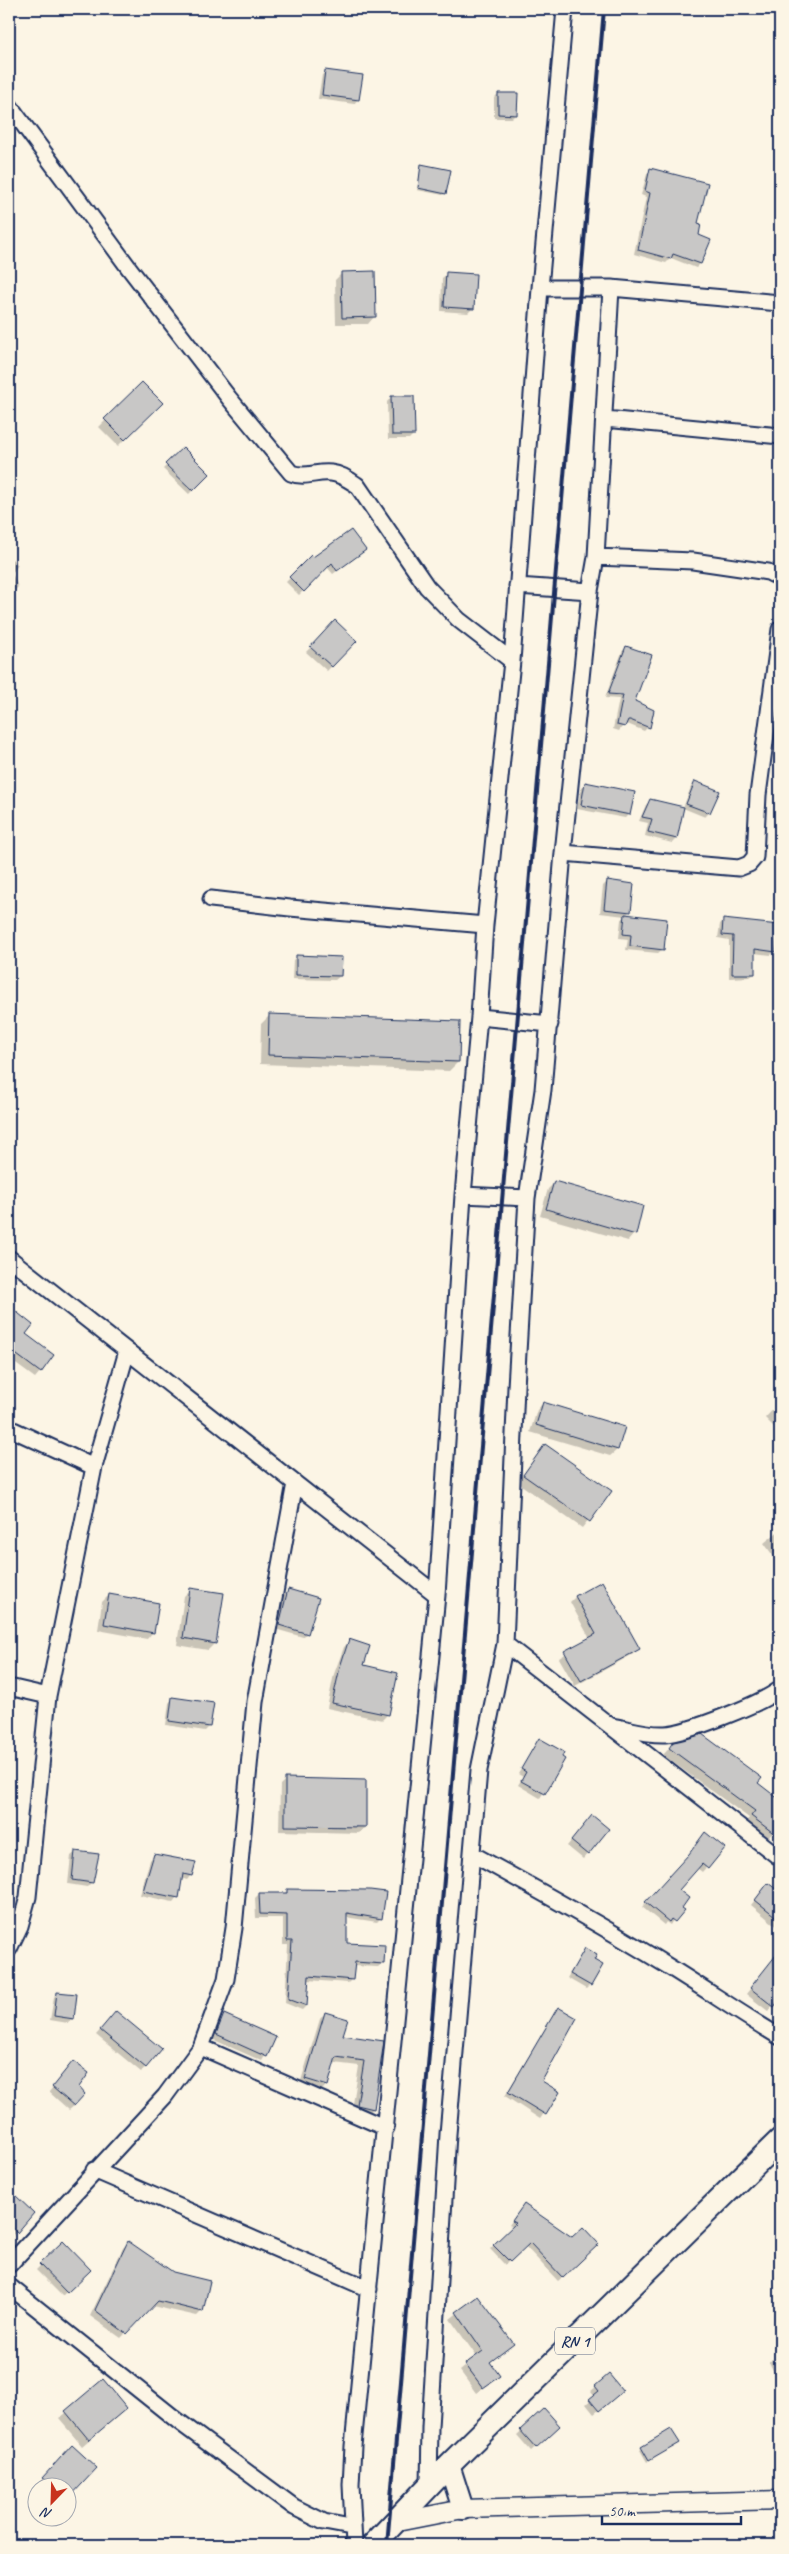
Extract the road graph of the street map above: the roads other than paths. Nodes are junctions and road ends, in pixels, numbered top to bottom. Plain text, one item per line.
1 (565, 9) edge
2 (9, 105) edge
3 (540, 288) junction
4 (611, 288) junction
5 (780, 303) edge
6 (604, 419) junction
7 (780, 436) edge
8 (596, 557) junction
9 (780, 578) edge
10 (517, 586) junction
11 (590, 591) junction
12 (780, 629) edge
13 (512, 662) junction
14 (774, 729) edge
15 (563, 853) junction
16 (211, 898) dead end
17 (485, 925) junction
18 (479, 1017) junction
19 (550, 1024) junction
20 (463, 1195) junction
21 (527, 1198) junction
22 (9, 1258) edge
23 (127, 1351) junction
24 (9, 1428) edge
25 (94, 1467) junction
26 (294, 1483) junction
27 (437, 1595) junction
28 (504, 1644) junction
29 (9, 1687) edge
30 (780, 1689) edge
31 (48, 1696) junction
32 (610, 1726) junction
33 (474, 1855) junction
34 (780, 1858) edge
35 (9, 1949) edge
36 (780, 2037) edge
37 (201, 2047) junction
38 (386, 2128) junction
39 (780, 2140) edge
40 (94, 2170) junction
41 (9, 2265) edge
42 (9, 2286) edge
43 (369, 2289) junction
44 (449, 2465) junction
45 (429, 2485) junction
46 (780, 2500) edge
47 (464, 2509) junction
48 (397, 2522) junction
49 (351, 2527) junction
50 (354, 2545) edge
51 (373, 2545) edge

1 - 3 street
2 - 13 street
3 - 4 street
3 - 10 street
4 - 5 street
4 - 6 street
6 - 7 street
6 - 8 street
8 - 9 street
8 - 11 street
10 - 11 street
10 - 13 street
11 - 15 street
12 - 14 street
13 - 17 street
14 - 15 street
15 - 19 street
16 - 17 street
17 - 18 street
18 - 19 street
18 - 20 street
19 - 21 street
20 - 21 street
20 - 27 street
21 - 28 street
22 - 23 street
23 - 25 street
23 - 26 street
24 - 25 street
25 - 31 street
26 - 27 street
26 - 37 street
27 - 38 street
28 - 32 street
28 - 33 street
29 - 31 street
30 - 32 street
31 - 35 street
32 - 34 street
33 - 36 street
33 - 45 street
37 - 38 street
37 - 40 street
38 - 43 street
39 - 44 main road, RN 1
40 - 41 street
40 - 43 street
42 - 49 street
43 - 49 street
44 - 45 main road, RN 1
44 - 47 main road
45 - 48 main road, RN 1
46 - 47 street
47 - 48 street
48 - 51 main road, RN 1
49 - 50 street

